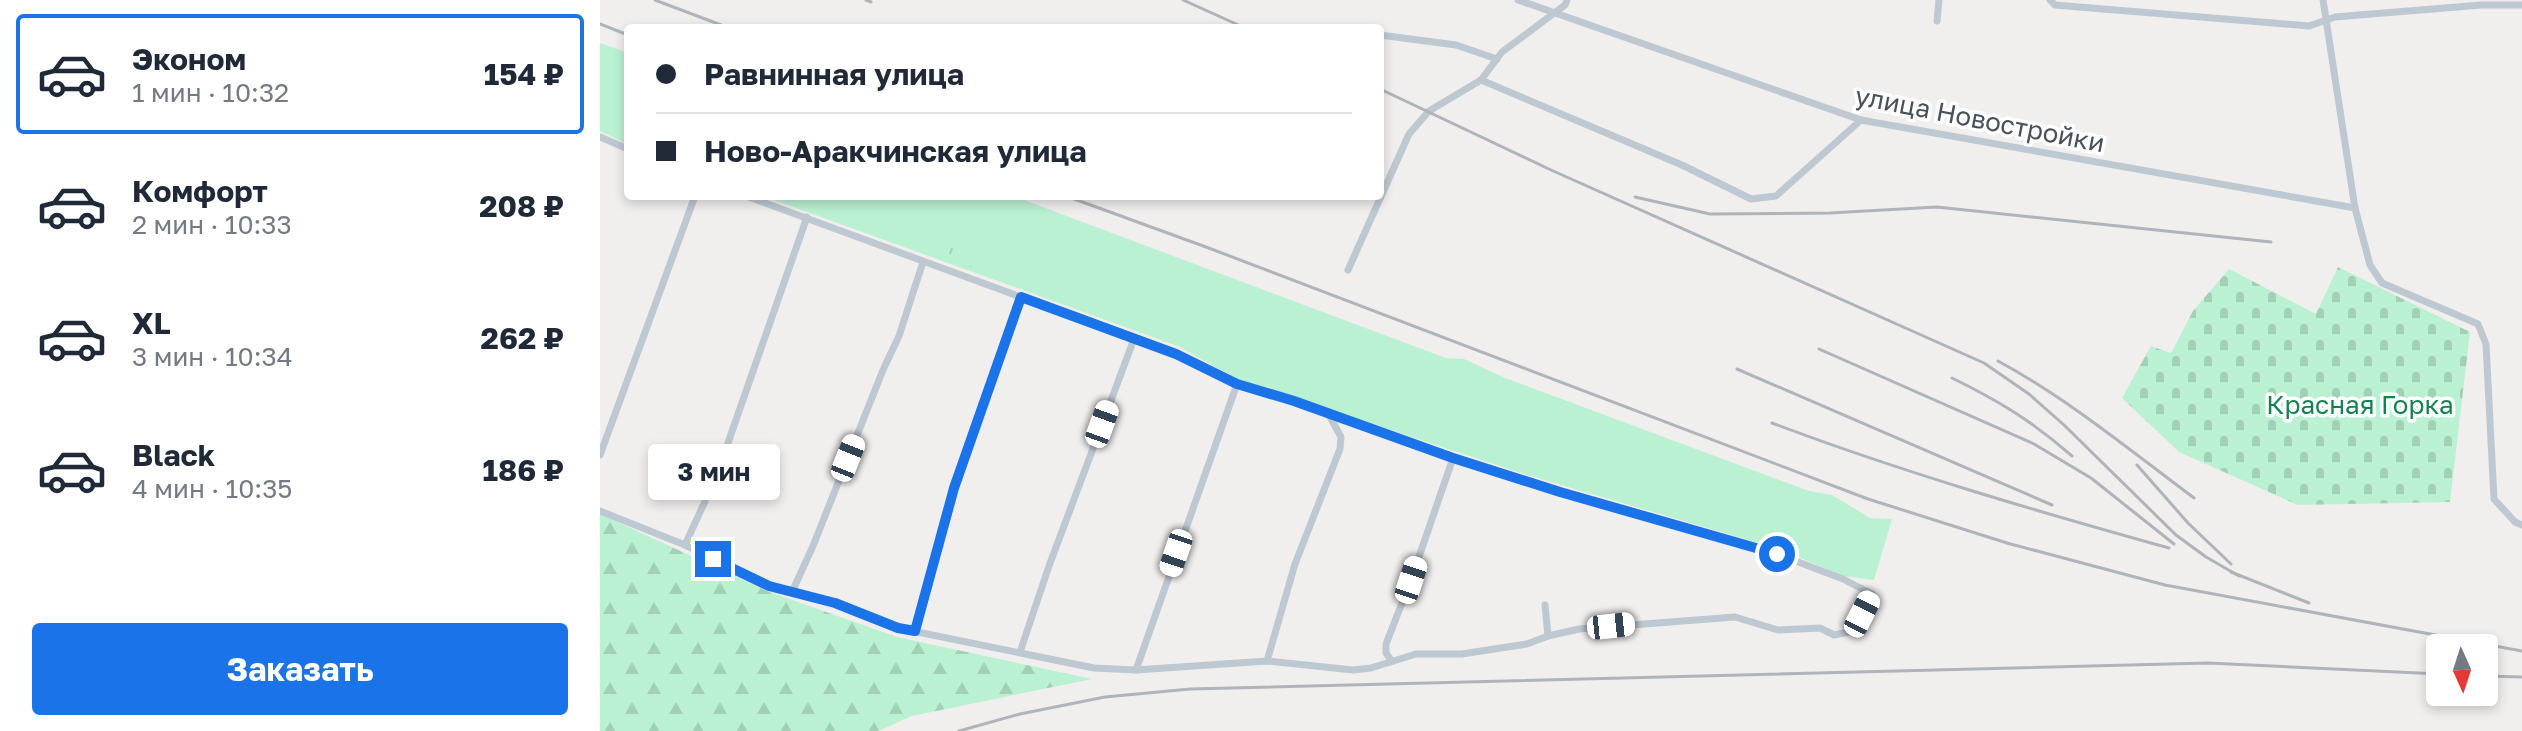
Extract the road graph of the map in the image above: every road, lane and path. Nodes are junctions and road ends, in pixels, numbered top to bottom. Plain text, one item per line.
1 (1518, 0) edge
2 (1567, 0) edge
3 (1939, 0) edge
4 (2050, 0) edge
5 (2323, 0) edge
6 (2493, 0) edge
7 (2481, 5) junction
8 (2522, 5) edge
9 (1554, 11) junction
10 (2325, 20) junction
11 (1937, 21) dead end
12 (1384, 36) edge
13 (1497, 59) junction
14 (1481, 80) junction
15 (1861, 120) junction
16 (600, 137) edge
17 (624, 147) edge
18 (1384, 190) edge
19 (694, 200) edge
20 (758, 200) edge
21 (1379, 200) edge
22 (2355, 208) junction
23 (807, 217) junction
24 (923, 262) junction
25 (1348, 270) dead end
26 (1021, 297) junction
27 (1134, 339) junction
28 (1237, 384) junction
29 (1329, 415) junction
30 (600, 455) edge
31 (1453, 458) junction
32 (600, 511) edge
33 (2522, 525) edge
34 (685, 545) junction
35 (792, 592) junction
36 (1545, 605) dead end
37 (915, 631) junction
38 (1548, 636) junction
39 (1020, 652) junction
40 (1391, 660) junction
41 (1267, 661) junction
42 (1136, 670) junction

1 - 9 street, улица Новостройки
2 - 9 street
3 - 11 street
4 - 10 street
5 - 10 street
6 - 7 street
7 - 8 street
7 - 10 street
9 - 13 street
9 - 15 street, улица Новостройки
10 - 22 street
12 - 13 street
13 - 14 street
14 - 15 street
14 - 18 street
15 - 22 street, улица Новостройки
16 - 17 street
19 - 30 street
20 - 23 street
21 - 25 street
22 - 33 street
23 - 24 street
23 - 34 street
24 - 26 street
24 - 35 street
26 - 27 street
26 - 37 street
27 - 28 street
27 - 39 street
28 - 29 street
28 - 42 street
29 - 31 street
29 - 41 street
31 - 38 street
31 - 40 street
32 - 34 street
34 - 35 street
35 - 37 street
36 - 38 street
37 - 39 street
38 - 40 street
39 - 42 street
40 - 41 street
41 - 42 street

